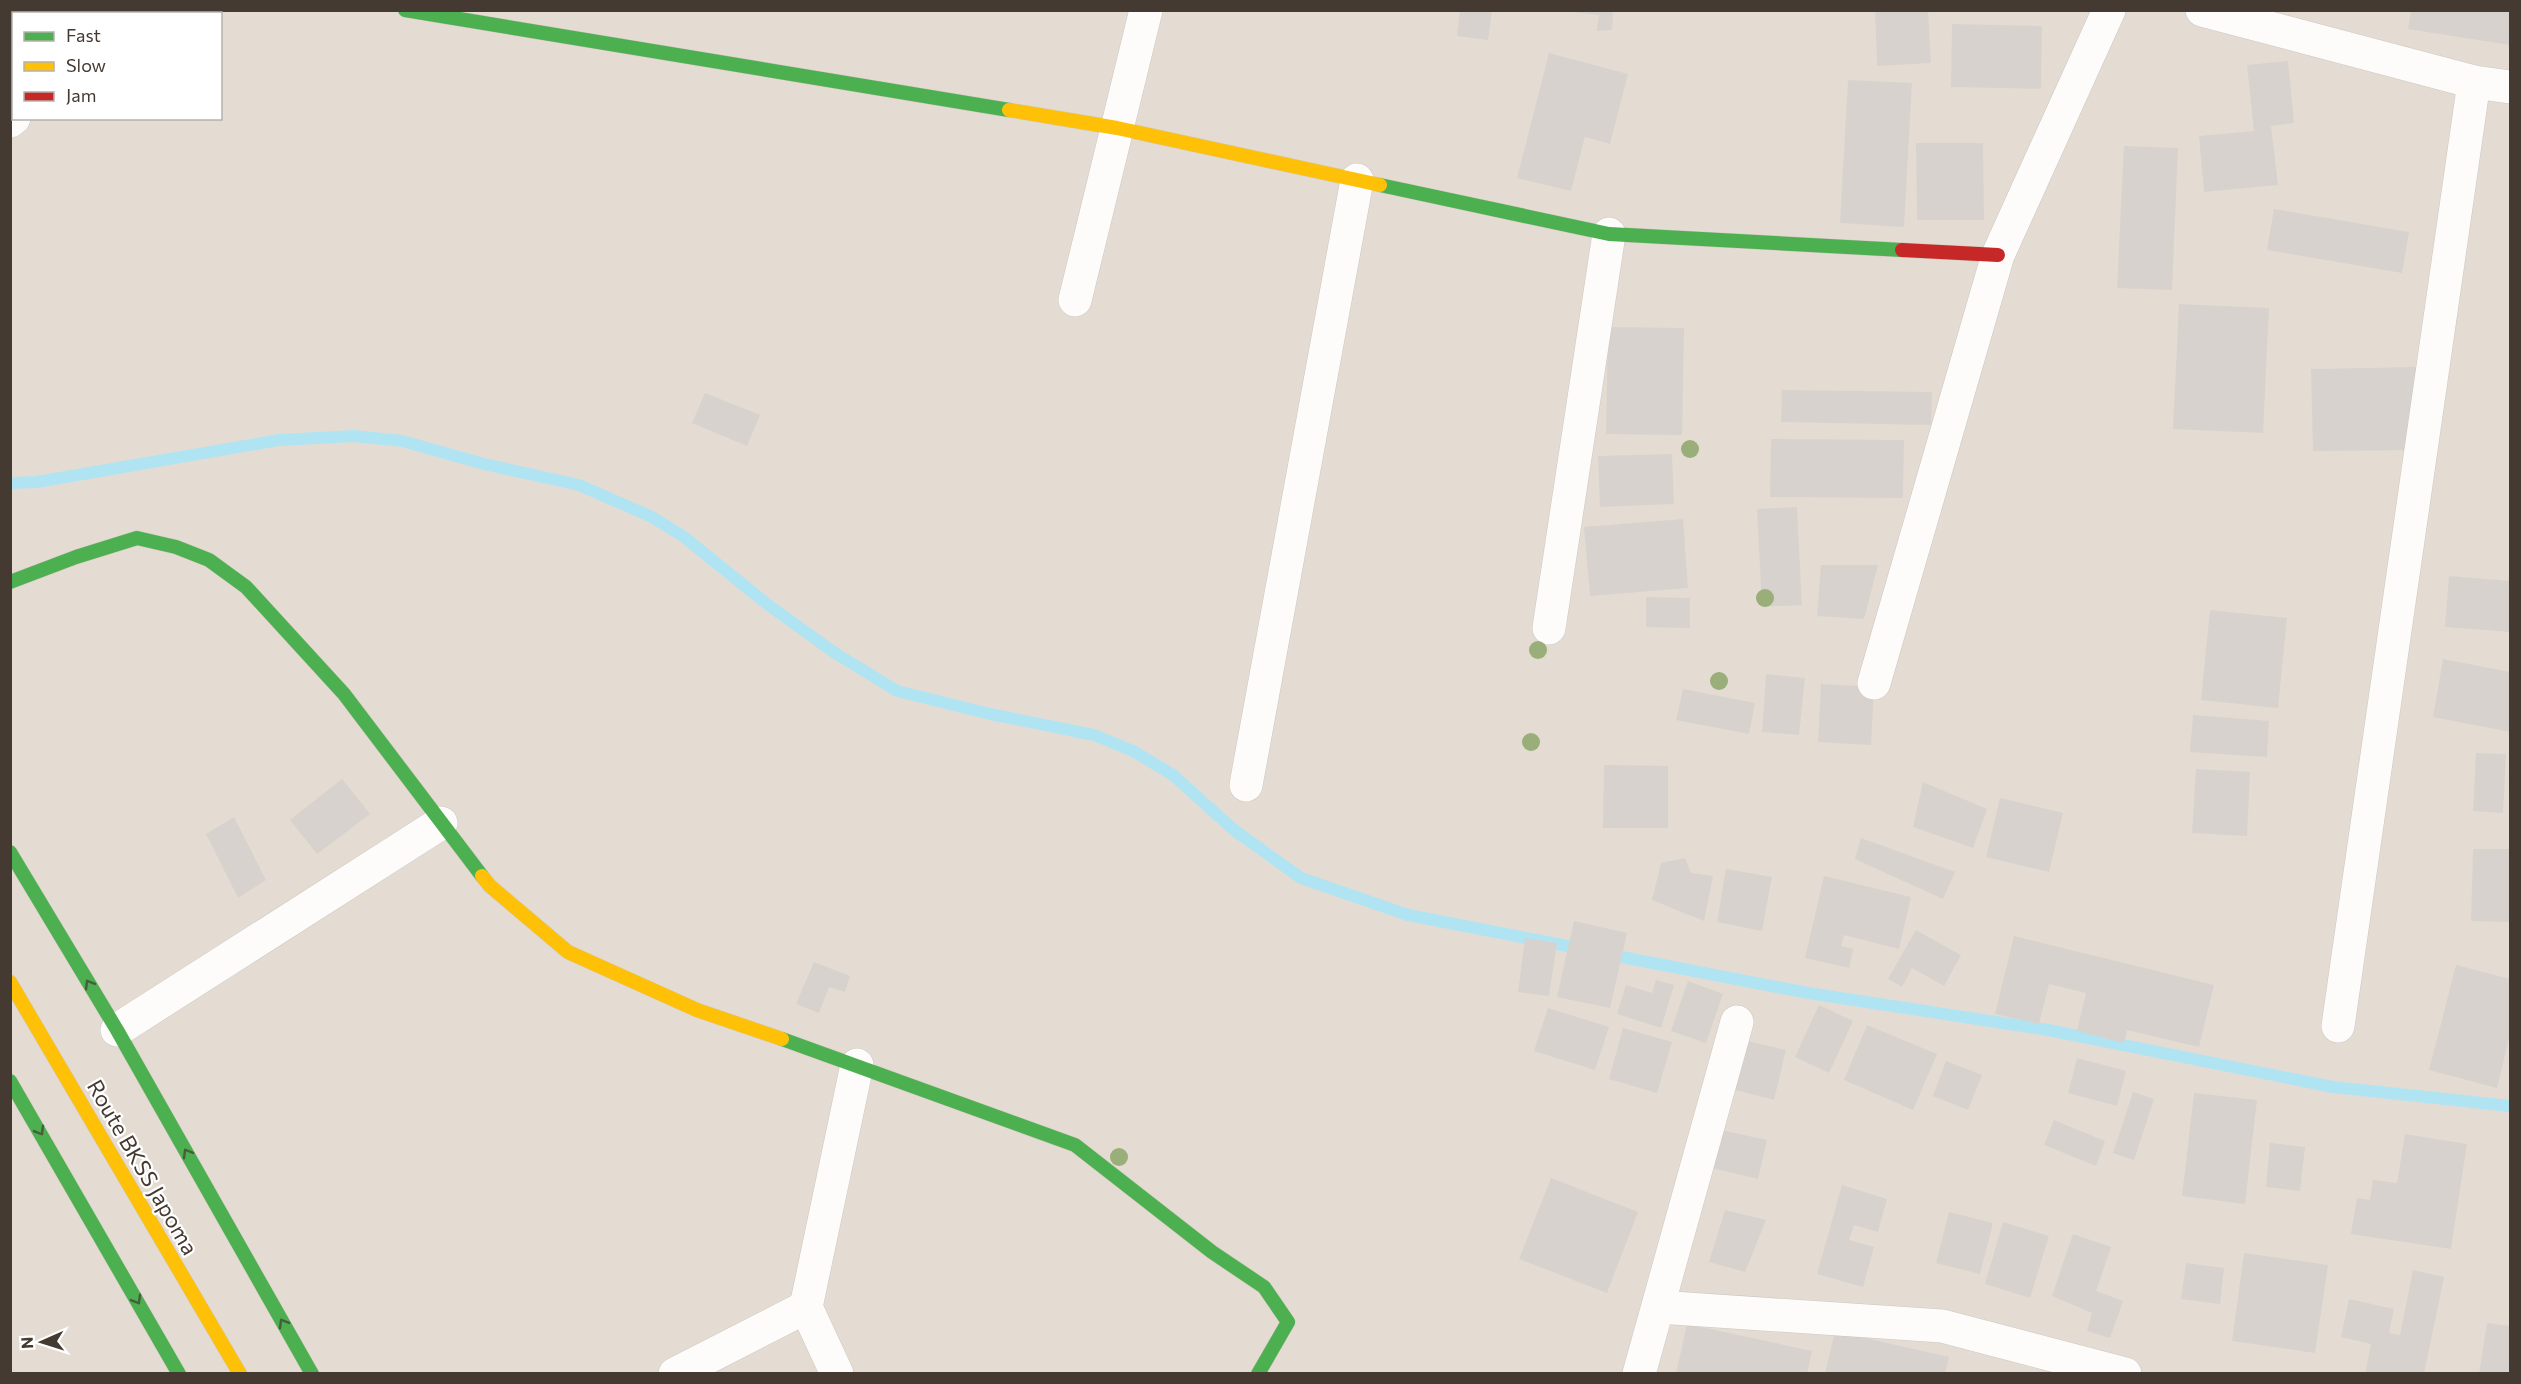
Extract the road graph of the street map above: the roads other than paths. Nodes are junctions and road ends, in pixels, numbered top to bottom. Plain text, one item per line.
1 (405, 10) edge
2 (1146, 10) edge
3 (2109, 10) edge
4 (2202, 10) edge
5 (2474, 82) junction
6 (2511, 87) edge
7 (1117, 128) junction
8 (1357, 180) junction
9 (1609, 234) junction
10 (1998, 255) junction
11 (1075, 300) dead end
12 (10, 582) edge
13 (1549, 628) dead end
14 (1874, 683) dead end
15 (1246, 785) dead end
16 (441, 823) junction
17 (10, 852) edge
18 (10, 982) edge
19 (1737, 1022) dead end
20 (2338, 1026) dead end
21 (117, 1030) junction
22 (857, 1065) junction
23 (10, 1081) edge
24 (806, 1307) junction
25 (1658, 1307) junction
26 (179, 1374) edge
27 (240, 1374) edge
28 (312, 1374) edge
29 (675, 1374) edge
30 (837, 1374) edge
31 (1258, 1374) edge
32 (1639, 1374) edge
33 (2125, 1374) edge

1 - 7 street
2 - 7 street
3 - 10 street
4 - 5 street
5 - 6 street
5 - 20 street
7 - 8 street
7 - 11 street
8 - 9 street
8 - 15 street
9 - 10 street
9 - 13 street
10 - 14 street
12 - 16 street
16 - 21 street
16 - 22 street
21 -> 17 street
18 - 27 street, Route BKSS Japoma
19 - 25 street
28 -> 21 street
22 - 24 street
22 - 31 street
23 -> 26 street
24 - 29 street
24 - 30 street
25 - 32 street
25 - 33 street

